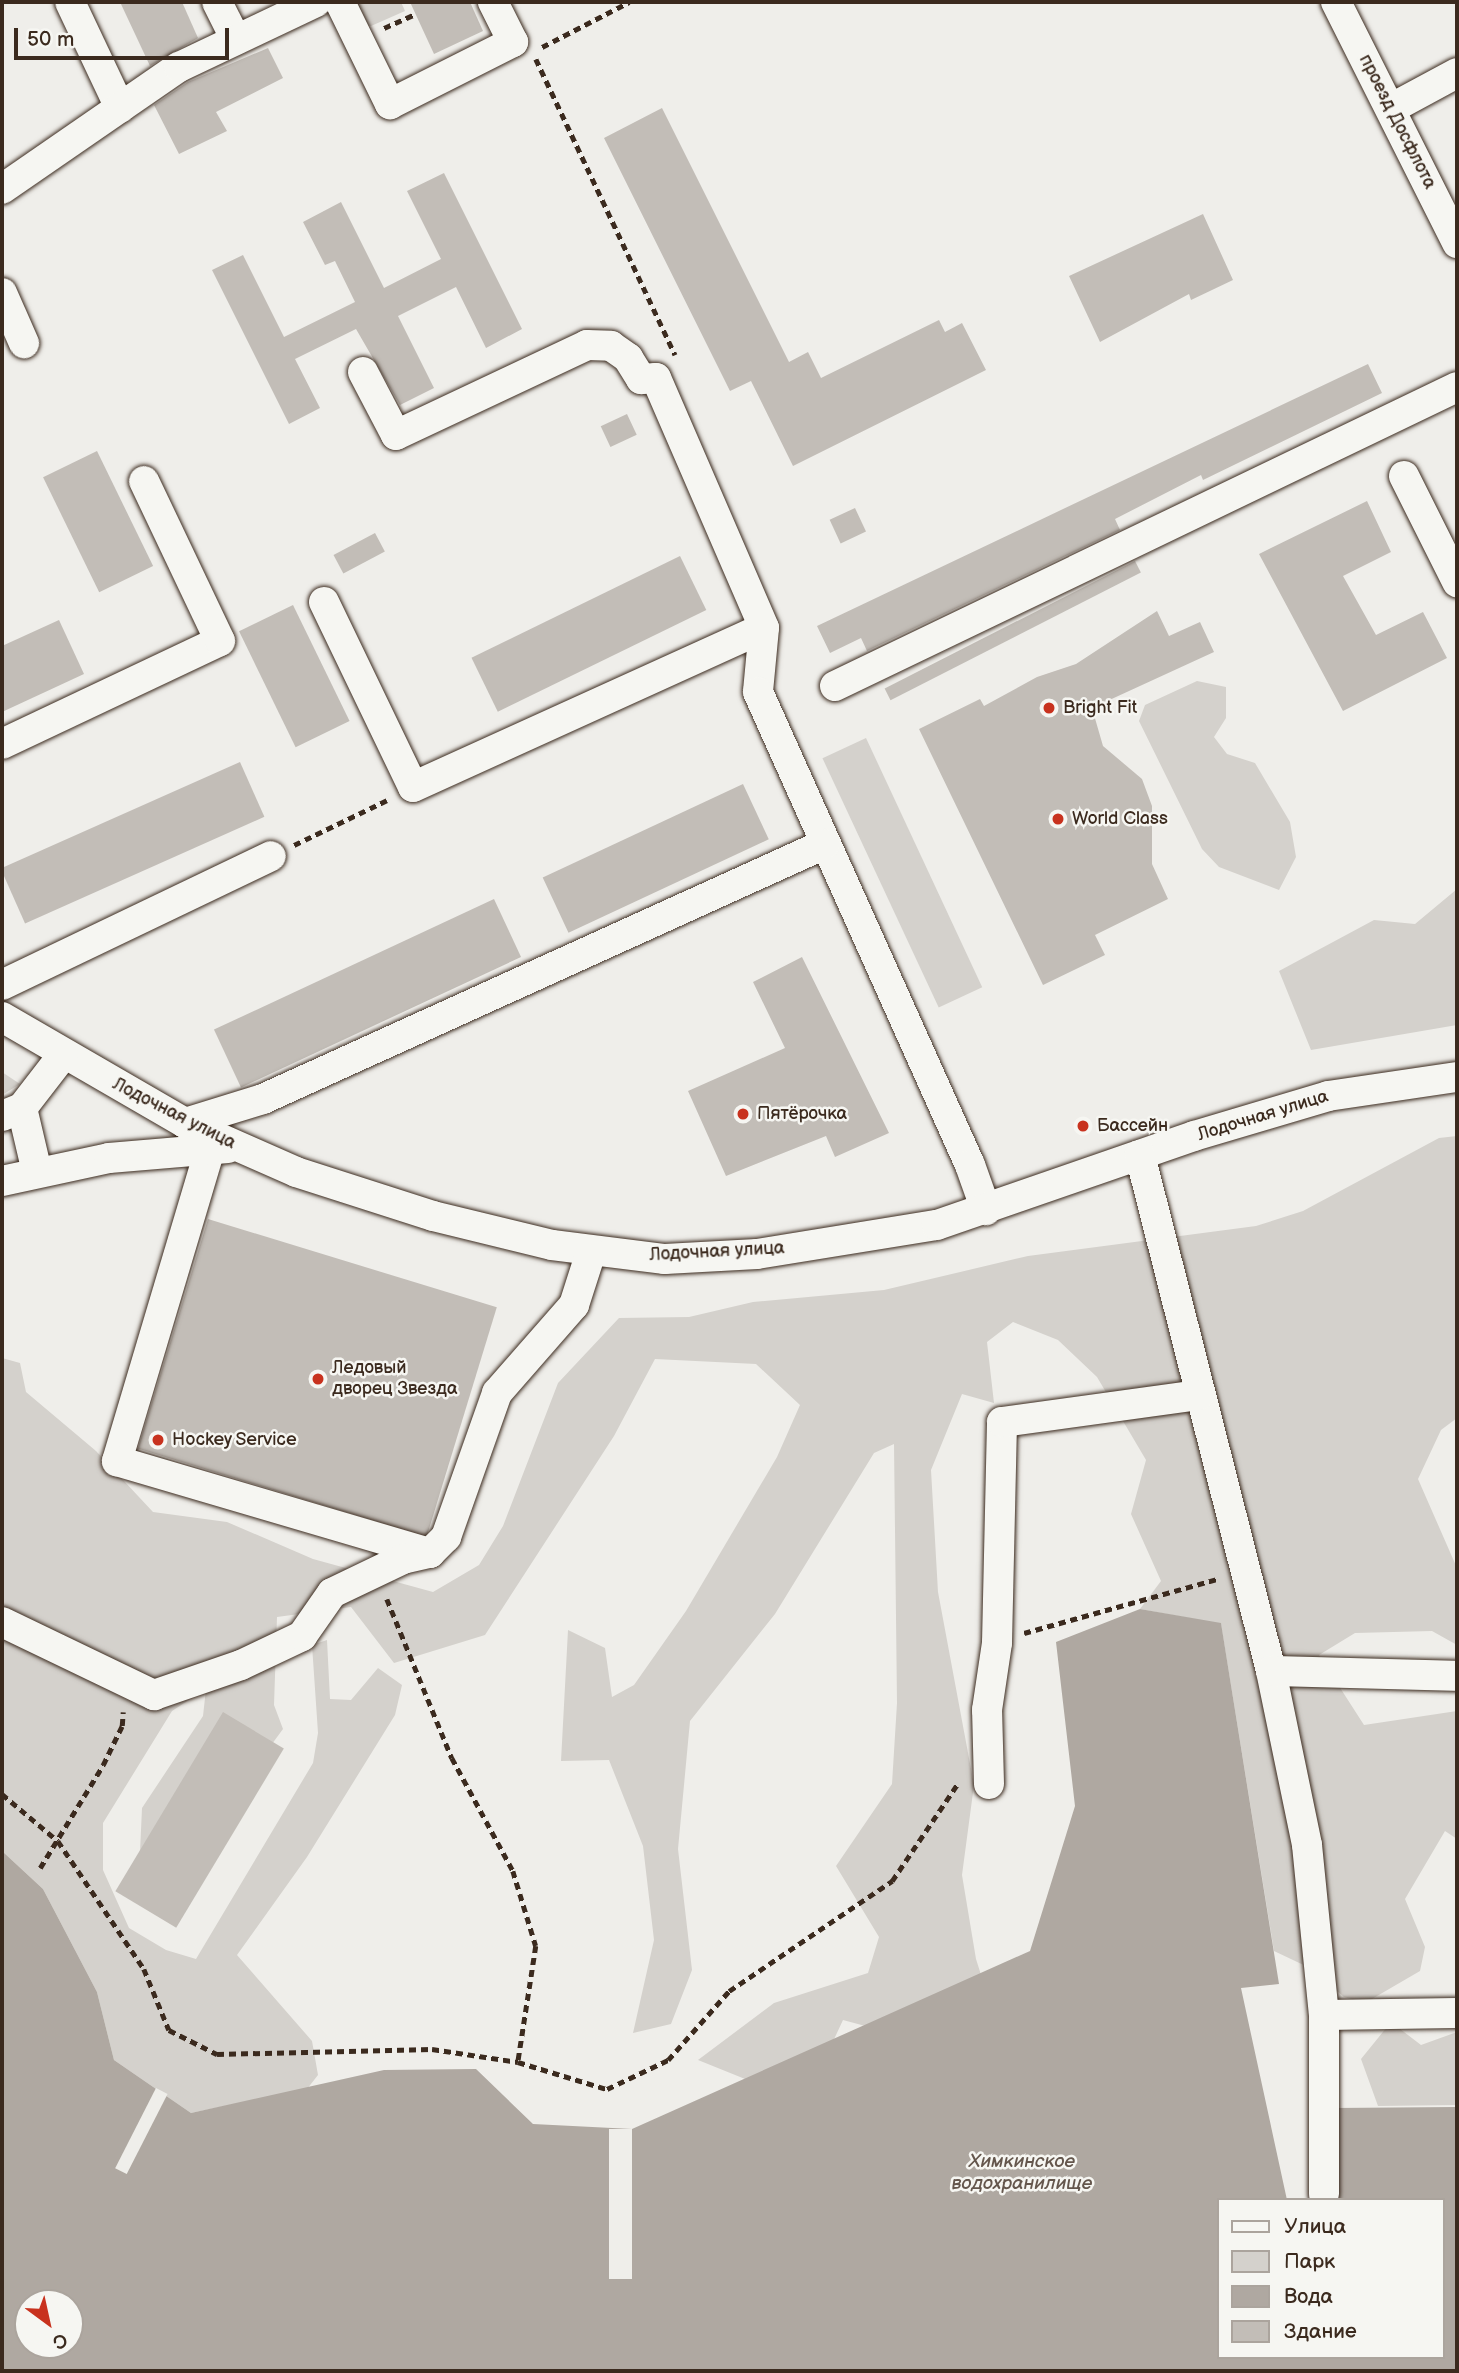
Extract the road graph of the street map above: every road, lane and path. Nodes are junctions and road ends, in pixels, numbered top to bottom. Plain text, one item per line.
1 (71, 2) edge
2 (218, 2) edge
3 (316, 2) edge
4 (340, 2) edge
5 (493, 2) edge
6 (629, 2) edge
7 (1336, 2) edge
8 (236, 40) junction
9 (1457, 73) edge
10 (120, 108) junction
11 (1392, 108) junction
12 (5, 177) edge
13 (1448, 199) edge
14 (1457, 243) edge
15 (2, 293) edge
16 (24, 343) dead end
17 (363, 372) dead end
18 (656, 378) junction
19 (1457, 387) edge
20 (1404, 476) dead end
21 (144, 481) dead end
22 (1457, 582) edge
23 (324, 602) dead end
24 (764, 628) junction
25 (835, 686) dead end
26 (2, 744) edge
27 (413, 787) junction
28 (824, 844) junction
29 (271, 856) joint
30 (2, 985) edge
31 (2, 1017) edge
32 (63, 1055) junction
33 (1457, 1077) edge
34 (12, 1112) edge
35 (185, 1123) junction
36 (224, 1148) junction
37 (1140, 1155) junction
38 (37, 1172) junction
39 (2, 1181) edge
40 (985, 1210) junction
41 (591, 1252) junction
42 (1199, 1395) junction
43 (430, 1553) junction
44 (376, 1572) junction
45 (1245, 1572) junction
46 (2, 1622) edge
47 (997, 1643) junction
48 (1271, 1671) junction
49 (1457, 1676) edge
50 (127, 1682) junction
51 (974, 1781) joint
52 (2, 1794) edge
53 (58, 1841) junction
54 (40, 1868) dead end
55 (1457, 2013) edge
56 (1324, 2015) junction
57 (518, 2062) junction
58 (1324, 2194) dead end

1 - 10 street
2 - 8 street
3 - 8 street
4 - 5 street
6 - 18 path
7 - 11 street, проезд Досфлота
8 - 10 street
9 - 11 street
10 - 12 street
11 - 13 street, проезд Досфлота
13 - 14 street, проезд Досфлота
15 - 16 street
17 - 18 street
18 - 24 street
19 - 25 street
20 - 22 street
21 - 26 street
23 - 27 street
24 - 27 street
24 - 28 street
27 - 29 path
28 - 35 street
28 - 40 street
29 - 30 street
31 - 32 street, Лодочная улица
32 - 34 street
32 - 35 street, Лодочная улица
33 - 37 street, Лодочная улица
34 - 38 street
35 - 36 street, Лодочная улица
36 - 38 street
36 - 41 street, Лодочная улица
36 - 43 street
37 - 40 street, Лодочная улица
37 - 42 street
38 - 39 street
40 - 41 street, Лодочная улица
41 - 43 street
42 - 45 street
42 - 47 street
43 - 44 street
44 - 50 street
44 - 57 path
45 - 47 path
45 - 48 street
46 - 50 street
47 - 51 street
48 - 49 street
48 - 56 street
50 - 53 path
51 - 57 path
52 - 53 path
53 - 54 path
53 - 57 path
55 - 56 street
56 - 58 street

